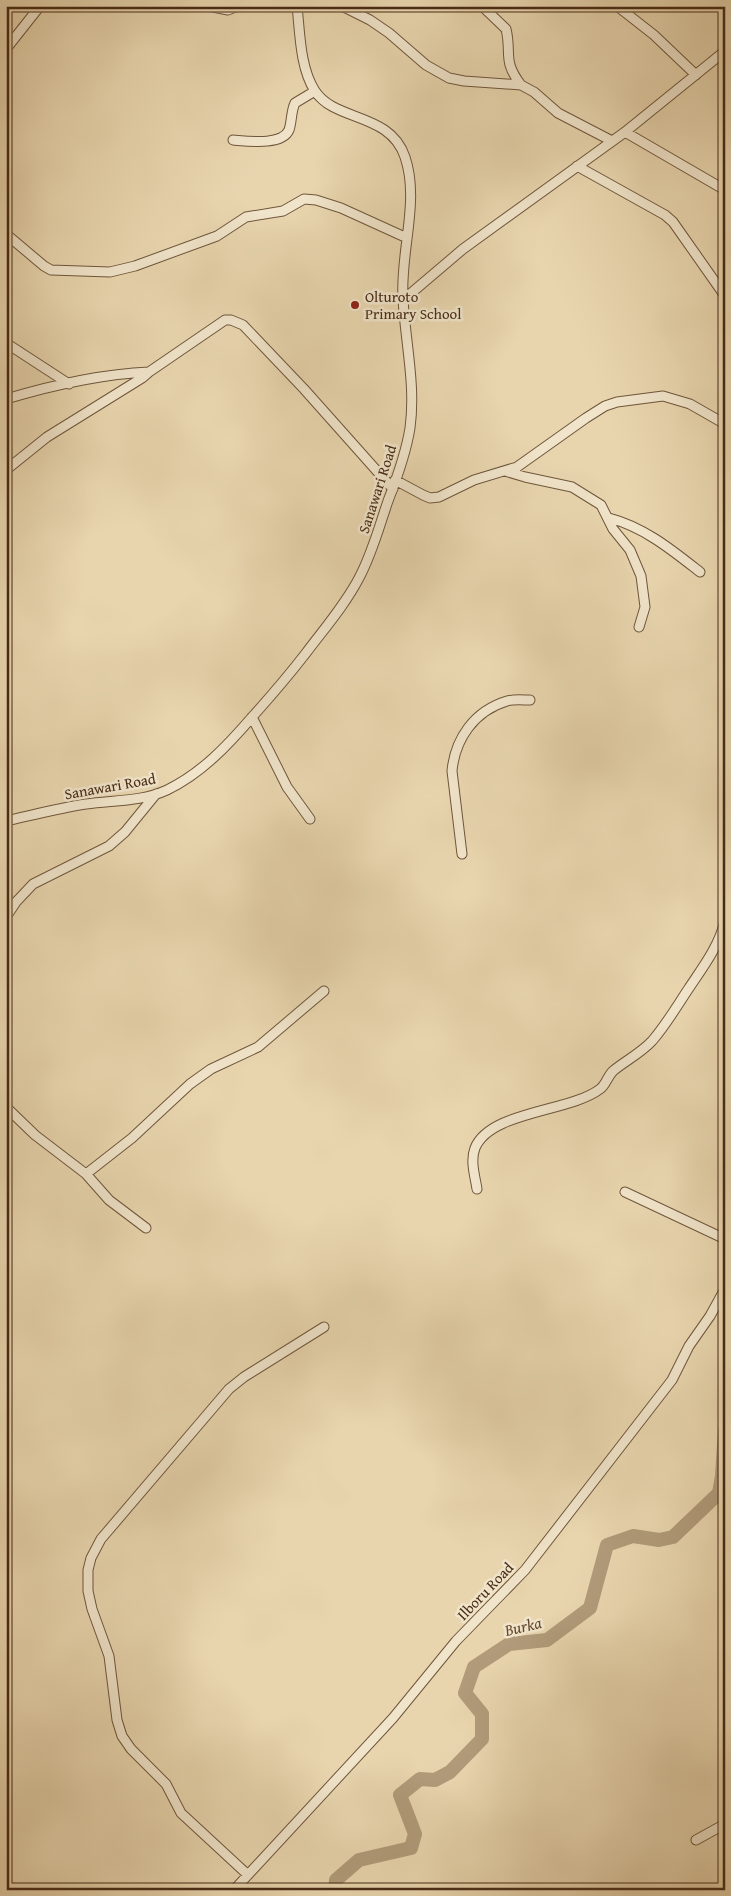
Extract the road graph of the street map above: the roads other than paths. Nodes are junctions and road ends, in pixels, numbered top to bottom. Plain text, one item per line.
1 (40, 6) edge
2 (208, 6) edge
3 (238, 6) edge
4 (297, 6) edge
5 (342, 6) edge
6 (482, 6) edge
7 (617, 6) edge
8 (7, 48) edge
9 (725, 50) edge
10 (696, 75) junction
11 (520, 85) junction
12 (314, 90) junction
13 (625, 132) junction
14 (233, 140) dead end
15 (612, 141) junction
16 (577, 166) junction
17 (725, 190) edge
18 (6, 234) edge
19 (407, 238) junction
20 (725, 296) edge
21 (403, 300) junction
22 (6, 343) edge
23 (149, 372) junction
24 (69, 384) junction
25 (6, 399) edge
26 (725, 424) edge
27 (6, 470) edge
28 (505, 470) junction
29 (394, 485) junction
30 (608, 518) junction
31 (700, 572) dead end
32 (639, 627) dead end
33 (530, 700) dead end
34 (252, 717) junction
35 (156, 794) junction
36 (310, 819) dead end
37 (6, 821) edge
38 (462, 854) dead end
39 (6, 917) edge
40 (725, 921) edge
41 (324, 991) dead end
42 (6, 1107) edge
43 (86, 1174) junction
44 (477, 1189) dead end
45 (625, 1192) dead end
46 (146, 1228) dead end
47 (725, 1239) edge
48 (725, 1289) edge
49 (324, 1327) dead end
50 (725, 1824) edge
51 (696, 1840) dead end
52 (248, 1875) junction
53 (234, 1890) edge

1 - 8 street
2 - 3 street
4 - 12 street
5 - 11 street
6 - 11 street
7 - 10 street
9 - 10 street
10 - 13 street
11 - 15 street
12 - 14 street
12 - 19 street, Sanawari Road
13 - 15 street
13 - 17 street
15 - 16 street
16 - 20 street
16 - 21 street
18 - 19 street
19 - 21 street, Sanawari Road
21 - 29 street, Sanawari Road
22 - 24 street
23 - 24 street
23 - 27 street
23 - 29 street
24 - 25 street
26 - 28 street
28 - 29 street
28 - 30 street
29 - 34 street, Sanawari Road
30 - 31 street
30 - 32 street
33 - 38 street
34 - 35 street, Sanawari Road
34 - 36 street
35 - 37 street, Sanawari Road
35 - 39 street
40 - 44 street
41 - 43 street
42 - 43 street
43 - 46 street
45 - 47 street
48 - 52 street, Ilboru Road
49 - 52 street
50 - 51 street
52 - 53 street, Ilboru Road

